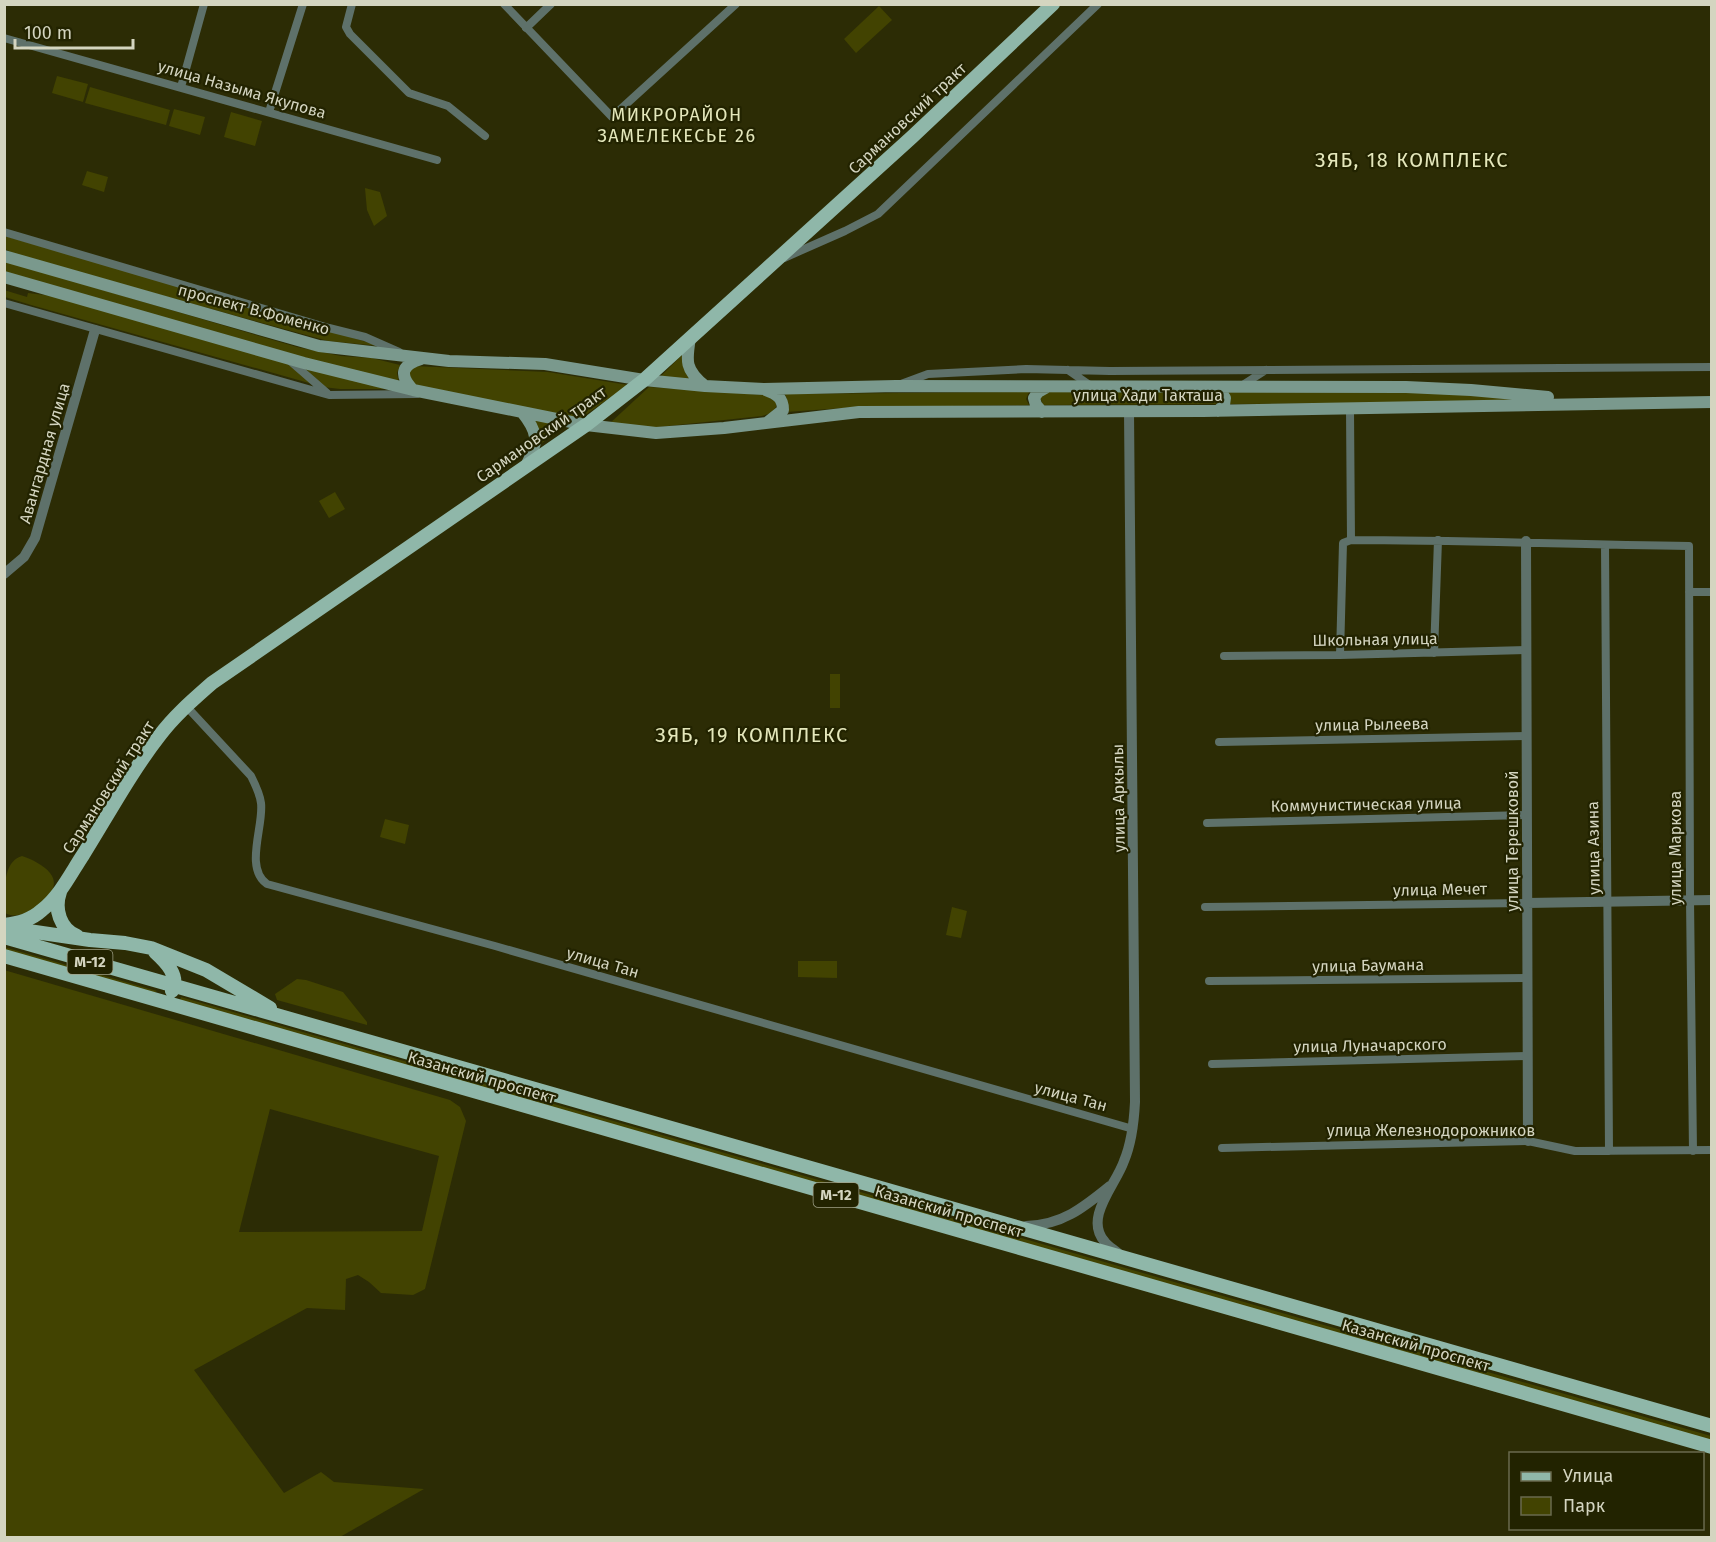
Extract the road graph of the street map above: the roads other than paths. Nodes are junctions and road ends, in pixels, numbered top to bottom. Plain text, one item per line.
1 (204, 4) edge
2 (303, 4) edge
3 (352, 4) edge
4 (504, 4) edge
5 (551, 4) edge
6 (736, 4) edge
7 (1053, 4) edge
8 (1098, 4) edge
9 (526, 28) junction
10 (4, 38) edge
11 (181, 87) junction
12 (269, 112) junction
13 (485, 136) dead end
14 (437, 160) dead end
15 (4, 232) edge
16 (4, 256) edge
17 (774, 262) junction
18 (4, 277) edge
19 (4, 303) edge
20 (94, 330) junction
21 (690, 338) junction
22 (408, 356) junction
23 (286, 358) junction
24 (422, 358) junction
25 (1712, 367) edge
26 (1068, 370) junction
27 (1266, 370) junction
28 (644, 380) junction
29 (705, 386) junction
30 (896, 386) junction
31 (1047, 387) junction
32 (1091, 387) junction
33 (1217, 387) junction
34 (1239, 387) junction
35 (764, 389) junction
36 (413, 390) junction
37 (435, 394) junction
38 (329, 395) junction
39 (1712, 395) edge
40 (1712, 402) edge
41 (1350, 410) junction
42 (1129, 411) junction
43 (1218, 411) junction
44 (522, 412) junction
45 (1042, 412) junction
46 (767, 422) junction
47 (586, 424) junction
48 (526, 464) junction
49 (1437, 540) junction
50 (1347, 541) junction
51 (1526, 541) junction
52 (1605, 545) junction
53 (4, 574) edge
54 (1689, 591) junction
55 (1712, 592) edge
56 (1526, 650) junction
57 (1434, 652) junction
58 (1340, 655) junction
59 (1224, 656) dead end
60 (186, 705) junction
61 (1526, 736) junction
62 (1219, 742) dead end
63 (1527, 815) junction
64 (1207, 823) dead end
65 (61, 890) junction
66 (1690, 900) junction
67 (1712, 900) edge
68 (1608, 901) junction
69 (1527, 903) junction
70 (1205, 908) dead end
71 (4, 926) edge
72 (4, 937) edge
73 (90, 940) junction
74 (151, 948) junction
75 (4, 956) edge
76 (1527, 978) junction
77 (1209, 981) dead end
78 (175, 986) junction
79 (133, 993) junction
80 (284, 1017) junction
81 (1527, 1056) junction
82 (1212, 1064) dead end
83 (1133, 1129) junction
84 (1528, 1141) junction
85 (1222, 1148) dead end
86 (1694, 1150) junction
87 (1712, 1150) edge
88 (1609, 1151) junction
89 (1114, 1182) junction
90 (1013, 1227) junction
91 (1122, 1256) junction
92 (1712, 1426) edge
93 (1712, 1447) edge

1 - 11 street
2 - 12 street
3 - 13 street
4 - 9 street
5 - 9 street
6 - 9 street
7 - 17 main road, Сармановский тракт
8 - 17 street
10 - 11 street, улица Назыма Якупова
11 - 12 street, улица Назыма Якупова
12 - 14 street, улица Назыма Якупова
15 - 22 street
16 - 22 main road, проспект В.Фоменко
17 - 21 main road, Сармановский тракт
18 - 23 main road
19 - 20 street
20 - 38 street
20 - 53 street, Авангардная улица
21 - 28 main road, Сармановский тракт
21 - 29 main road
22 - 24 main road, проспект В.Фоменко
23 - 36 main road
23 - 38 street
24 - 28 main road, проспект В.Фоменко
24 - 36 main road
25 - 27 street
26 - 27 street
26 - 30 street
26 - 32 street
27 - 34 street
28 - 29 main road, улица Хади Такташа
28 - 47 main road, Сармановский тракт
29 - 35 main road, улица Хади Такташа
30 - 31 main road, улица Хади Такташа
30 - 35 main road, улица Хади Такташа
31 - 32 main road, улица Хади Такташа
31 - 45 main road
32 - 33 main road, улица Хади Такташа
33 - 34 main road, улица Хади Такташа
33 - 43 main road
34 - 39 main road, улица Хади Такташа
35 - 46 main road
36 - 37 main road
37 - 38 street
37 - 44 main road
40 - 41 main road, улица Хади Такташа
41 - 43 main road, улица Хади Такташа
41 - 50 street
42 - 43 main road, улица Хади Такташа
42 - 45 main road, улица Хади Такташа
42 - 83 street, улица Аркылы
44 - 47 main road
44 - 48 main road
45 - 46 main road, улица Хади Такташа
46 - 47 main road, улица Хади Такташа
47 - 48 main road, Сармановский тракт
48 - 60 main road, Сармановский тракт
49 - 50 street
49 - 51 street
49 - 57 street
50 - 58 street
51 - 52 street
51 - 56 street, улица Терешковой
52 - 54 street, улица Маркова
52 - 68 street, улица Азина
54 - 55 street
54 - 66 street, улица Маркова
56 - 57 street, Школьная улица
56 - 61 street, улица Терешковой
57 - 58 street, Школьная улица
58 - 59 street, Школьная улица
60 - 65 main road, Сармановский тракт
60 - 83 street, улица Тан
61 - 62 street, улица Рылеева
61 - 63 street, улица Терешковой
63 - 64 street, Коммунистическая улица
63 - 69 street, улица Терешковой
65 - 71 main road, Сармановский тракт
65 - 73 main road, Сармановский тракт
66 - 67 street, улица Мечет
66 - 68 street, улица Мечет
66 - 86 street, улица Маркова
68 - 69 street, улица Мечет
68 - 88 street, улица Азина
69 - 70 street, улица Мечет
69 - 76 street, улица Терешковой
71 - 73 main road
72 - 78 main road, Казанский проспект / М-12
73 - 74 main road
74 - 78 main road
74 - 80 main road
75 - 79 main road, Казанский проспект / М-12
76 - 77 street, улица Баумана
76 - 81 street, улица Терешковой
78 - 79 main road
78 - 80 main road, Казанский проспект / М-12
79 - 93 main road, Казанский проспект / М-12
80 - 90 main road, Казанский проспект / М-12
81 - 82 street, улица Луначарского
81 - 84 street, улица Терешковой
83 - 89 street, улица Аркылы
84 - 85 street, улица Железнодорожников
84 - 88 street, улица Железнодорожников
86 - 87 street, улица Железнодорожников
86 - 88 street, улица Железнодорожников
89 - 90 street
89 - 91 street, улица Аркылы
90 - 91 main road, Казанский проспект / М-12
91 - 92 main road, Казанский проспект / М-12

